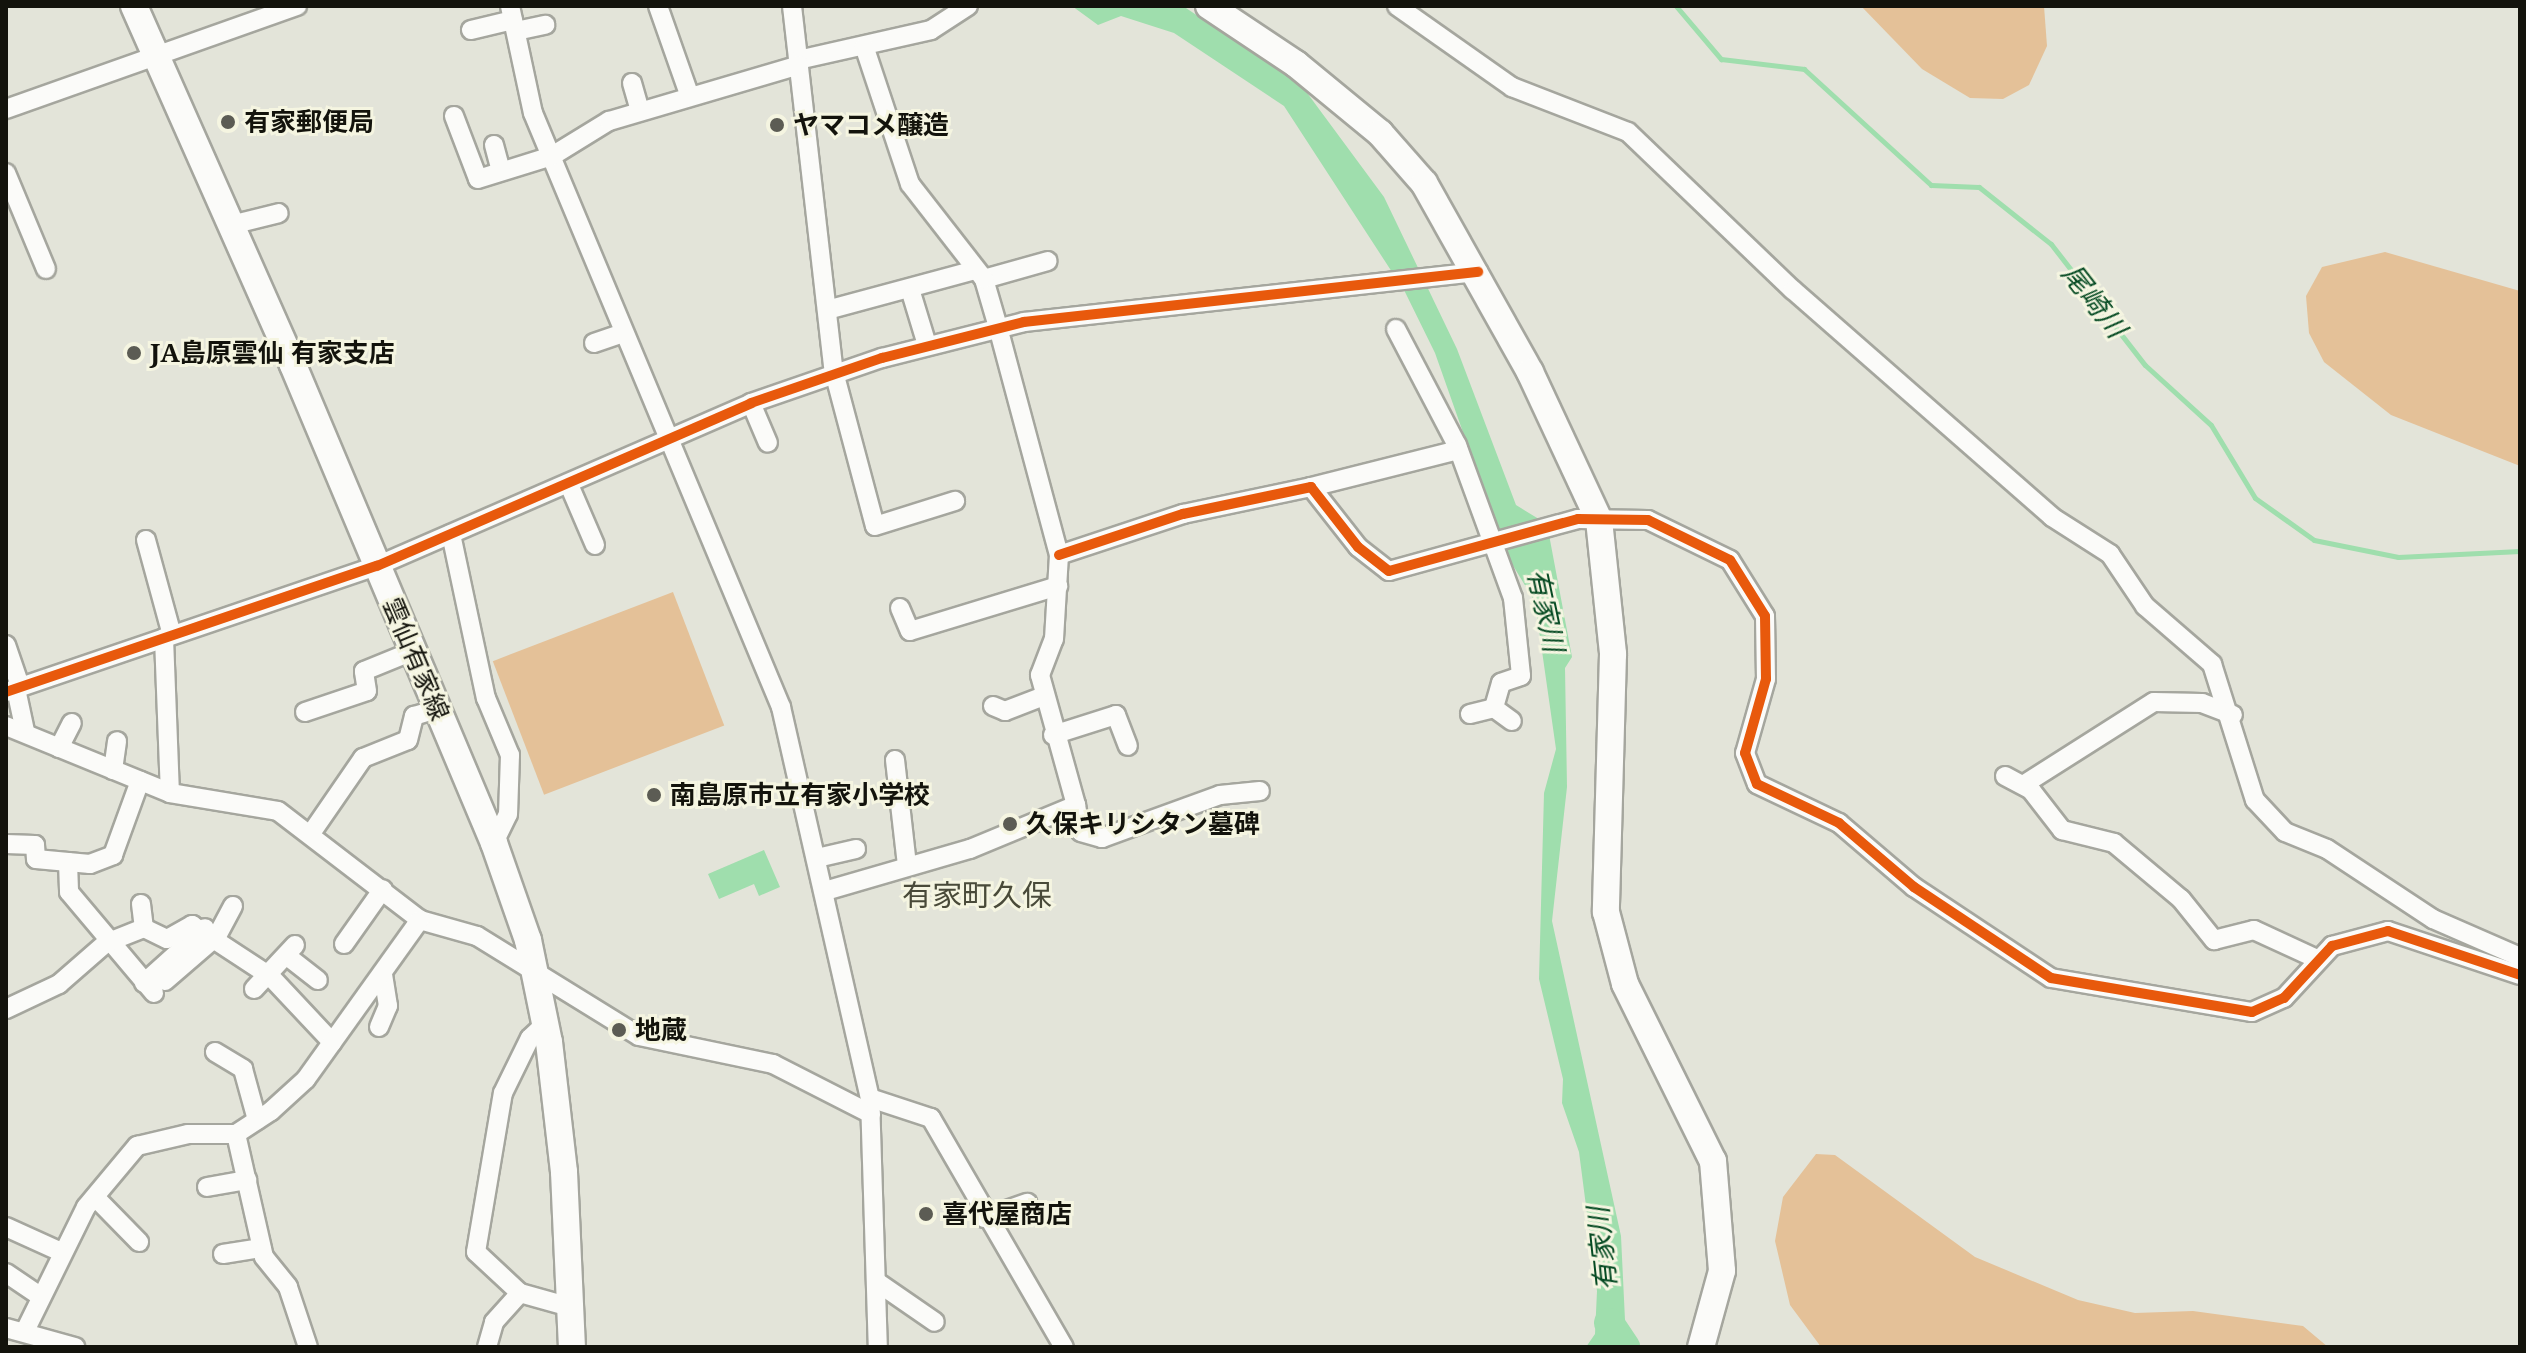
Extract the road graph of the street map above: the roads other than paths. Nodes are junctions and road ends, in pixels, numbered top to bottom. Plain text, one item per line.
1 (134, 6) edge
2 (297, 6) edge
3 (658, 6) edge
4 (792, 6) edge
5 (968, 6) edge
6 (1209, 6) edge
7 (1397, 6) edge
8 (513, 19) edge
9 (545, 25) dead end
10 (471, 30) dead end
11 (864, 46) junction
12 (156, 56) junction
13 (799, 62) junction
14 (632, 83) dead end
15 (689, 94) junction
16 (6, 109) edge
17 (640, 111) junction
18 (454, 116) dead end
19 (494, 145) dead end
20 (552, 156) junction
21 (501, 171) junction
22 (6, 173) edge
23 (279, 213) dead end
24 (231, 225) junction
25 (1048, 261) dead end
26 (46, 269) dead end
27 (1467, 273) junction
28 (979, 274) junction
29 (910, 289) junction
30 (827, 310) junction
31 (998, 327) junction
32 (1396, 329) dead end
33 (623, 333) junction
34 (594, 343) dead end
35 (927, 345) junction
36 (834, 372) junction
37 (751, 403) junction
38 (670, 441) junction
39 (768, 443) dead end
40 (1458, 450) junction
41 (570, 487) junction
42 (1311, 487) junction
43 (955, 501) dead end
44 (1599, 520) junction
45 (451, 534) junction
46 (146, 540) dead end
47 (1495, 544) junction
48 (595, 545) dead end
49 (1059, 555) junction
50 (377, 566) junction
51 (1058, 586) junction
52 (900, 608) dead end
53 (168, 637) junction
54 (6, 645) edge
55 (413, 651) junction
56 (14, 689) edge
57 (1044, 696) junction
58 (993, 706) dead end
59 (1494, 708) junction
60 (437, 709) junction
61 (305, 712) dead end
62 (1470, 714) dead end
63 (2233, 715) junction
64 (1512, 721) dead end
65 (72, 723) dead end
66 (6, 726) edge
67 (25, 731) junction
68 (1053, 735) junction
69 (117, 741) dead end
70 (1128, 746) dead end
71 (59, 748) junction
72 (895, 760) dead end
73 (113, 770) junction
74 (2005, 776) dead end
75 (140, 781) junction
76 (2023, 785) junction
77 (1260, 791) dead end
78 (170, 793) junction
79 (1076, 805) junction
80 (312, 832) junction
81 (494, 843) junction
82 (6, 844) edge
83 (856, 849) dead end
84 (817, 858) junction
85 (68, 862) junction
86 (907, 866) junction
87 (383, 889) junction
88 (825, 891) junction
89 (141, 904) dead end
90 (233, 906) dead end
91 (420, 920) junction
92 (144, 928) junction
93 (211, 932) junction
94 (106, 943) junction
95 (344, 944) dead end
96 (2520, 957) edge
97 (2317, 959) junction
98 (383, 973) junction
99 (2520, 975) edge
100 (270, 976) junction
101 (538, 978) junction
102 (254, 989) dead end
103 (293, 1000) junction
104 (6, 1009) edge
105 (546, 1023) junction
106 (379, 1027) dead end
107 (332, 1042) junction
108 (215, 1052) dead end
109 (871, 1106) junction
110 (257, 1120) junction
111 (236, 1134) junction
112 (247, 1180) junction
113 (207, 1187) dead end
114 (95, 1197) junction
115 (1027, 1203) dead end
116 (984, 1218) junction
117 (6, 1227) edge
118 (139, 1242) dead end
119 (262, 1248) junction
120 (61, 1252) junction
121 (223, 1254) dead end
122 (6, 1273) edge
123 (877, 1282) junction
124 (520, 1293) junction
125 (40, 1296) junction
126 (570, 1307) junction
127 (935, 1322) dead end
128 (6, 1328) edge
129 (26, 1329) junction
130 (75, 1347) edge
131 (308, 1347) edge
132 (487, 1347) edge
133 (572, 1347) edge
134 (878, 1347) edge
135 (1064, 1347) edge
136 (1701, 1347) edge

1 - 12 street, 雲仙有家線
2 - 12 street
3 - 15 street
4 - 13 street
5 - 11 street
6 - 27 street
7 - 63 street
8 - 9 street
8 - 10 street
8 - 20 street
11 - 13 street
11 - 28 street
12 - 16 street
12 - 24 street, 雲仙有家線
13 - 15 street
13 - 30 street
14 - 17 street
15 - 17 street
17 - 20 street
18 - 21 street
19 - 21 street
20 - 21 street
20 - 33 street
22 - 26 street
23 - 24 street
24 - 50 street, 雲仙有家線
25 - 28 street
27 - 31 street
27 - 44 street
28 - 29 street
28 - 31 street
29 - 30 street
29 - 35 street
30 - 36 street
31 - 35 street
31 - 49 street
32 - 40 street
33 - 34 street
33 - 38 street
35 - 36 street
36 - 37 street
36 - 43 street
37 - 38 street
37 - 39 street
38 - 41 street
38 - 84 street
40 - 42 street
40 - 47 street
41 - 45 street
41 - 48 street
42 - 47 street
42 - 49 street
44 - 47 street
44 - 97 street
44 - 136 street
45 - 50 street
45 - 81 street
46 - 53 street
47 - 59 street
49 - 51 street
50 - 53 street
50 - 55 street, 雲仙有家線
51 - 52 street
51 - 57 street
53 - 56 street
53 - 78 street
54 - 56 street
55 - 60 street, 雲仙有家線
55 - 61 street
56 - 67 street
57 - 58 street
57 - 68 street
59 - 62 street
59 - 64 street
60 - 80 street
60 - 81 street, 雲仙有家線
63 - 76 street
63 - 96 street
65 - 71 street
66 - 67 street
67 - 71 street
68 - 70 street
68 - 79 street
69 - 73 street
71 - 73 street
72 - 86 street
73 - 75 street
74 - 76 street
75 - 78 street
75 - 85 street
76 - 97 street
77 - 79 street
78 - 80 street
79 - 86 street
80 - 87 street
81 - 101 street, 雲仙有家線
82 - 85 street
83 - 84 street
84 - 88 street
85 - 94 street
86 - 88 street
87 - 91 street
87 - 95 street
88 - 109 street
89 - 92 street
90 - 93 street
91 - 98 street
91 - 101 street
92 - 93 street
92 - 94 street
93 - 94 street
93 - 100 street
94 - 104 street
97 - 99 street
98 - 106 street
98 - 107 street
100 - 102 street
100 - 103 street
100 - 103 street
101 - 105 street, 雲仙有家線
101 - 109 street
103 - 107 street
105 - 124 street
105 - 126 street, 雲仙有家線
107 - 110 street
108 - 110 street
109 - 116 street
109 - 123 street
110 - 111 street
111 - 112 street
111 - 114 street
112 - 113 street
112 - 119 street
114 - 118 street
114 - 120 street
115 - 116 street
116 - 135 street
117 - 120 street
119 - 121 street
119 - 131 street
120 - 125 street
122 - 125 street
123 - 127 street
123 - 134 street
124 - 126 street
124 - 132 street
125 - 129 street
126 - 133 street, 雲仙有家線
128 - 129 street
129 - 130 street

